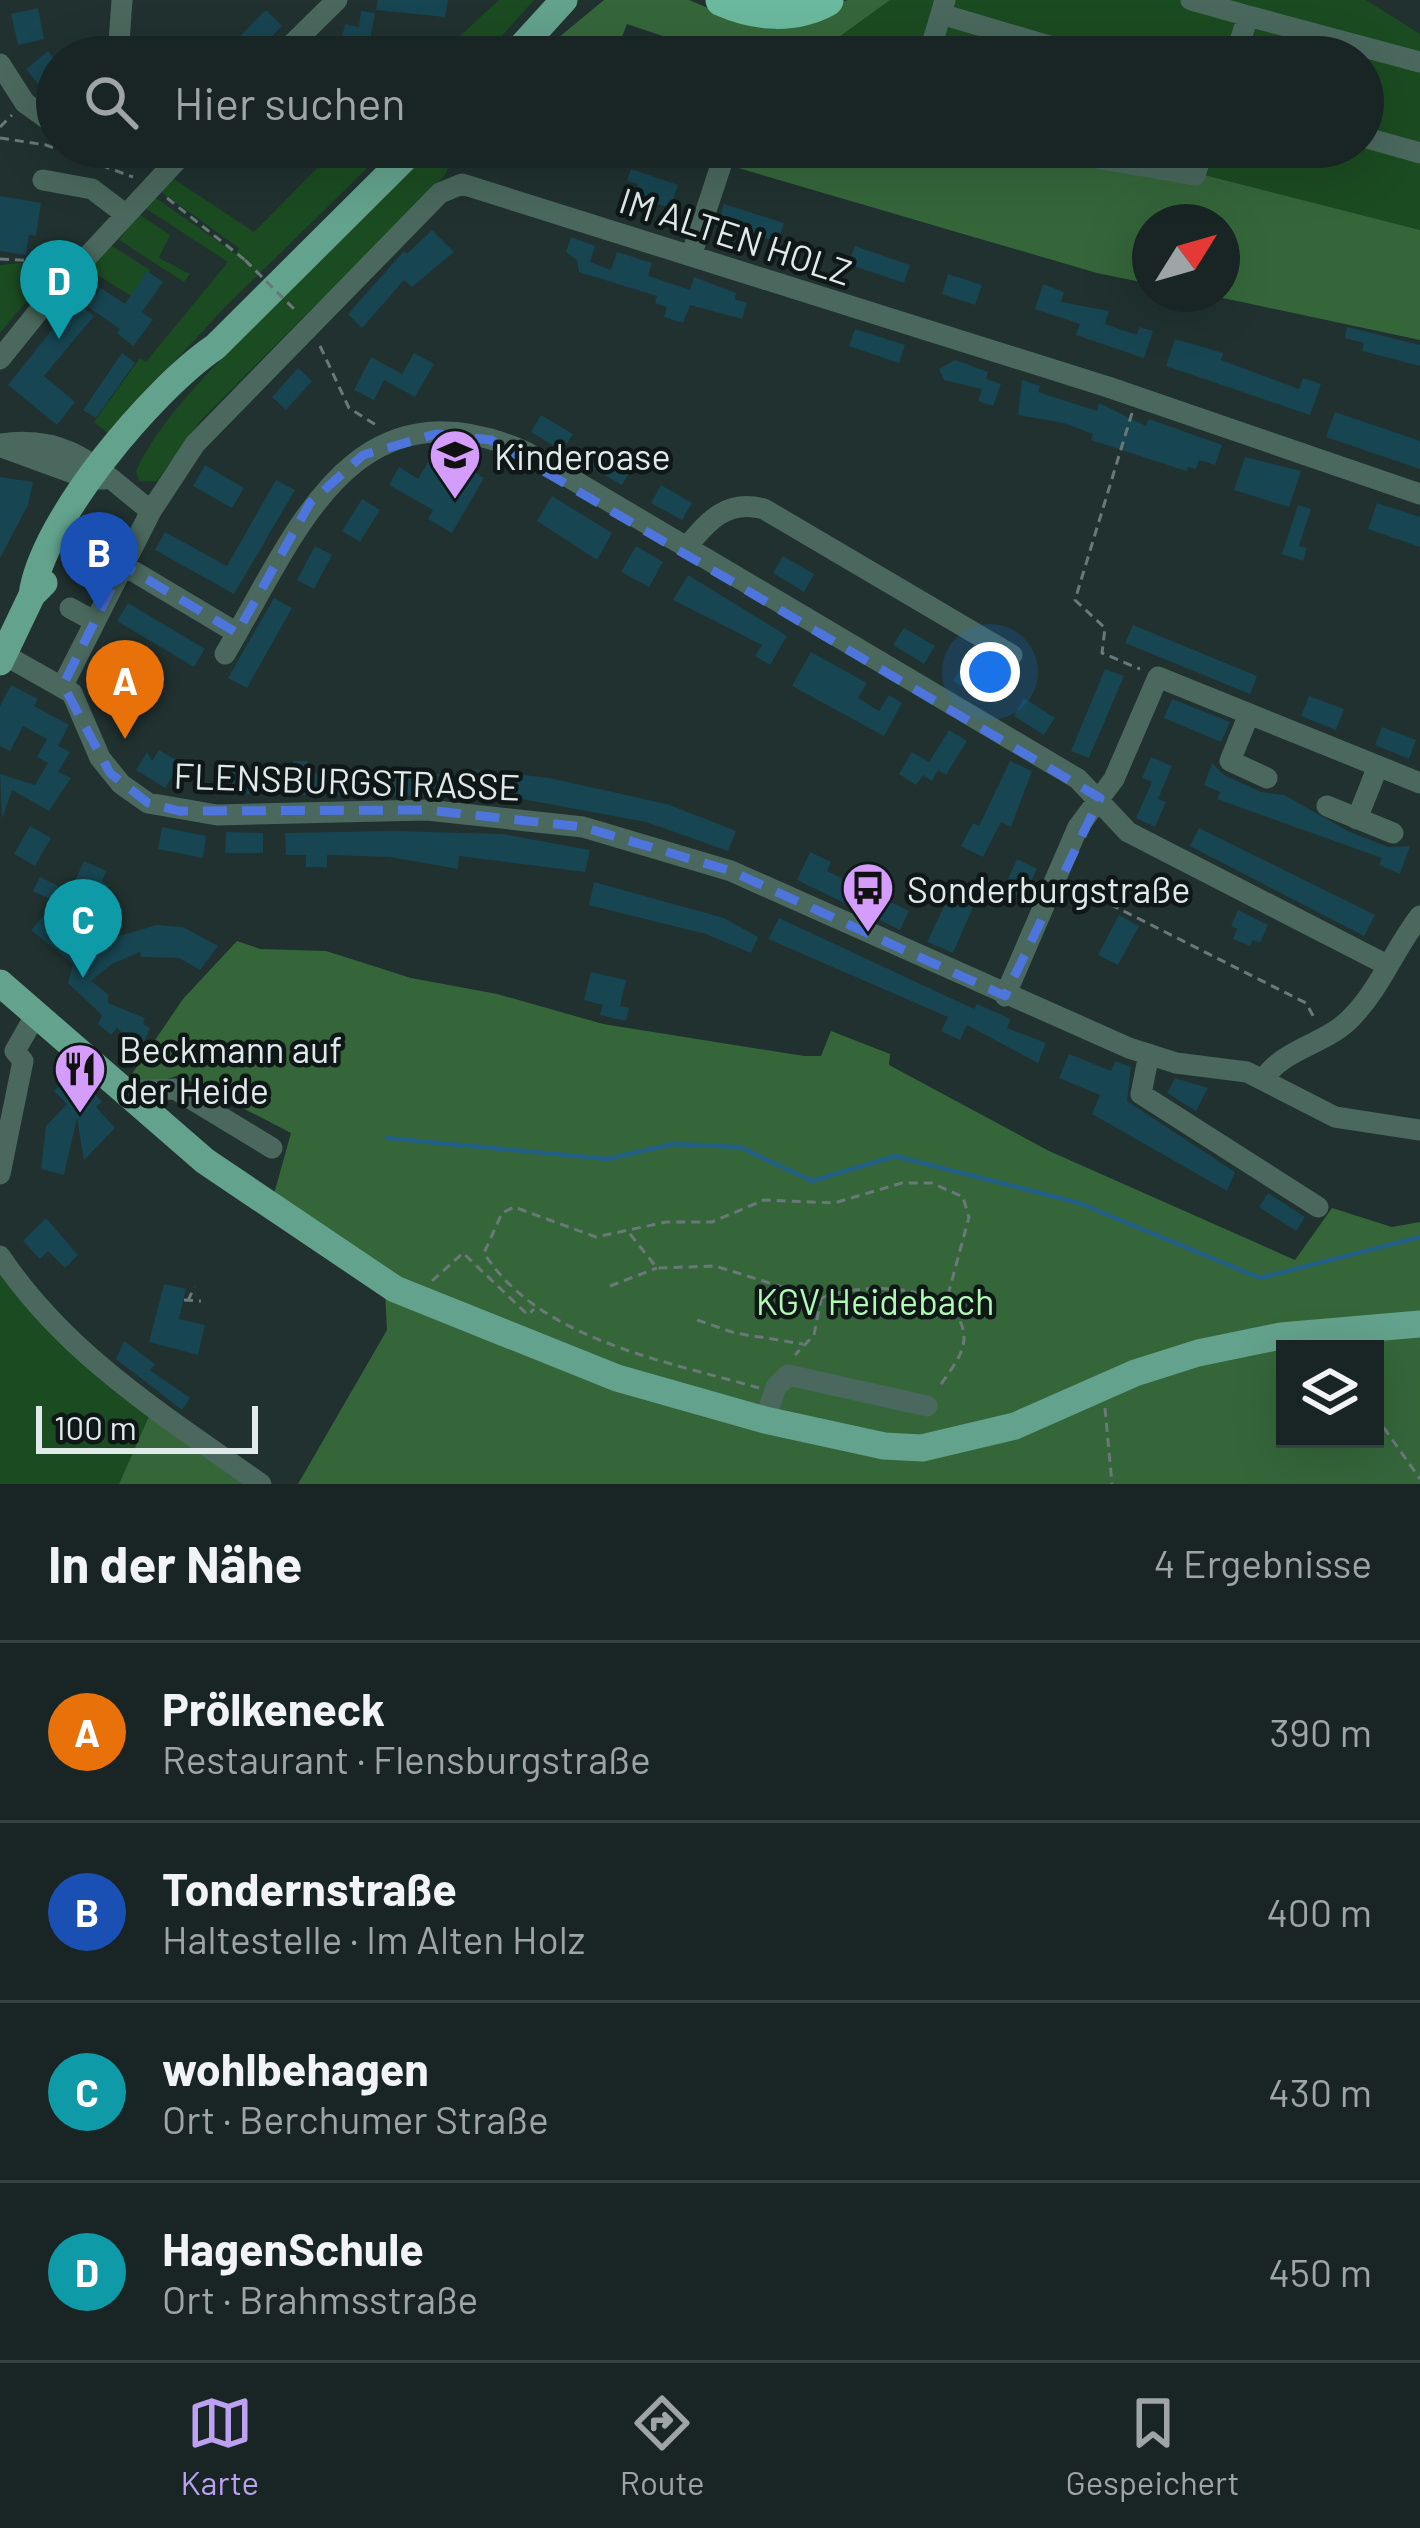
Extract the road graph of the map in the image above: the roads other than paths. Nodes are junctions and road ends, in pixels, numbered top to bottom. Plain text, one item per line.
1 (122, 0) edge
2 (337, 0) edge
3 (564, 0) edge
4 (722, 0) edge
5 (741, 0) edge
6 (810, 0) edge
7 (827, 0) edge
8 (1191, 0) edge
9 (943, 7) edge
10 (1248, 16) junction
11 (119, 36) edge
12 (301, 36) edge
13 (531, 36) edge
14 (934, 36) edge
15 (1026, 36) edge
16 (1242, 36) edge
17 (1323, 36) edge
18 (1384, 52) edge
19 (1420, 62) edge
20 (0, 64) edge
21 (36, 111) edge
22 (1384, 143) edge
23 (1420, 153) edge
24 (168, 168) edge
25 (395, 168) edge
26 (721, 168) edge
27 (1150, 168) edge
28 (1197, 168) edge
29 (43, 179) dead end
30 (125, 214) junction
31 (692, 256) junction
32 (0, 359) edge
33 (0, 445) edge
34 (99, 475) junction
35 (1420, 494) edge
36 (151, 511) junction
37 (688, 547) junction
38 (123, 565) junction
39 (70, 608) dead end
40 (94, 621) junction
41 (237, 634) junction
42 (225, 654) dead end
43 (1012, 655) dead end
44 (0, 656) edge
45 (63, 685) junction
46 (1249, 714) junction
47 (1378, 766) junction
48 (1267, 778) dead end
49 (1420, 783) edge
50 (1100, 798) junction
51 (1327, 806) dead end
52 (1357, 819) junction
53 (1393, 833) dead end
54 (1420, 916) edge
55 (1387, 965) junction
56 (0, 983) edge
57 (1005, 996) junction
58 (0, 1001) edge
59 (36, 1014) junction
60 (7, 1048) edge
61 (1149, 1054) junction
62 (1263, 1080) junction
63 (122, 1091) junction
64 (1420, 1130) edge
65 (272, 1148) dead end
66 (0, 1174) edge
67 (1318, 1207) dead end
68 (0, 1256) edge
69 (1420, 1324) edge
70 (927, 1406) road end
71 (765, 1420) junction
72 (261, 1484) edge

1 - 11 street
2 - 12 street
3 - 13 main road
4 - 7 highway
5 - 6 highway
8 - 10 street
9 - 14 street
9 - 15 street
10 - 16 street
10 - 17 street
18 - 19 street
20 - 21 street
22 - 23 street
24 - 30 street
25 - 34 main road
26 - 31 street
27 - 28 street
29 - 30 street
30 - 32 street
31 - 35 street, IM ALTEN HOLZ
31 - 36 street, IM ALTEN HOLZ
33 - 34 street
34 - 36 street
34 - 44 main road
36 - 38 street, IM ALTEN HOLZ
37 - 41 street
37 - 43 street
37 - 50 street
38 - 40 street, IM ALTEN HOLZ
38 - 41 street
39 - 40 street
40 - 45 street, IM ALTEN HOLZ
41 - 42 street
44 - 45 street
45 - 57 street, FLENSBURGSTRASSE
46 - 47 street
46 - 48 street
46 - 50 street
47 - 49 street
47 - 52 street
50 - 55 street
50 - 57 street
51 - 52 street
52 - 53 street
54 - 55 street
55 - 62 street
56 - 59 main road
57 - 61 street, FLENSBURGSTRASSE
58 - 59 main road
59 - 60 street
59 - 63 main road
60 - 66 street
61 - 62 street, FLENSBURGSTRASSE
61 - 67 street
62 - 64 street, FLENSBURGSTRASSE
63 - 65 street
63 - 71 main road
68 - 72 street
69 - 71 main road
70 - 71 street

